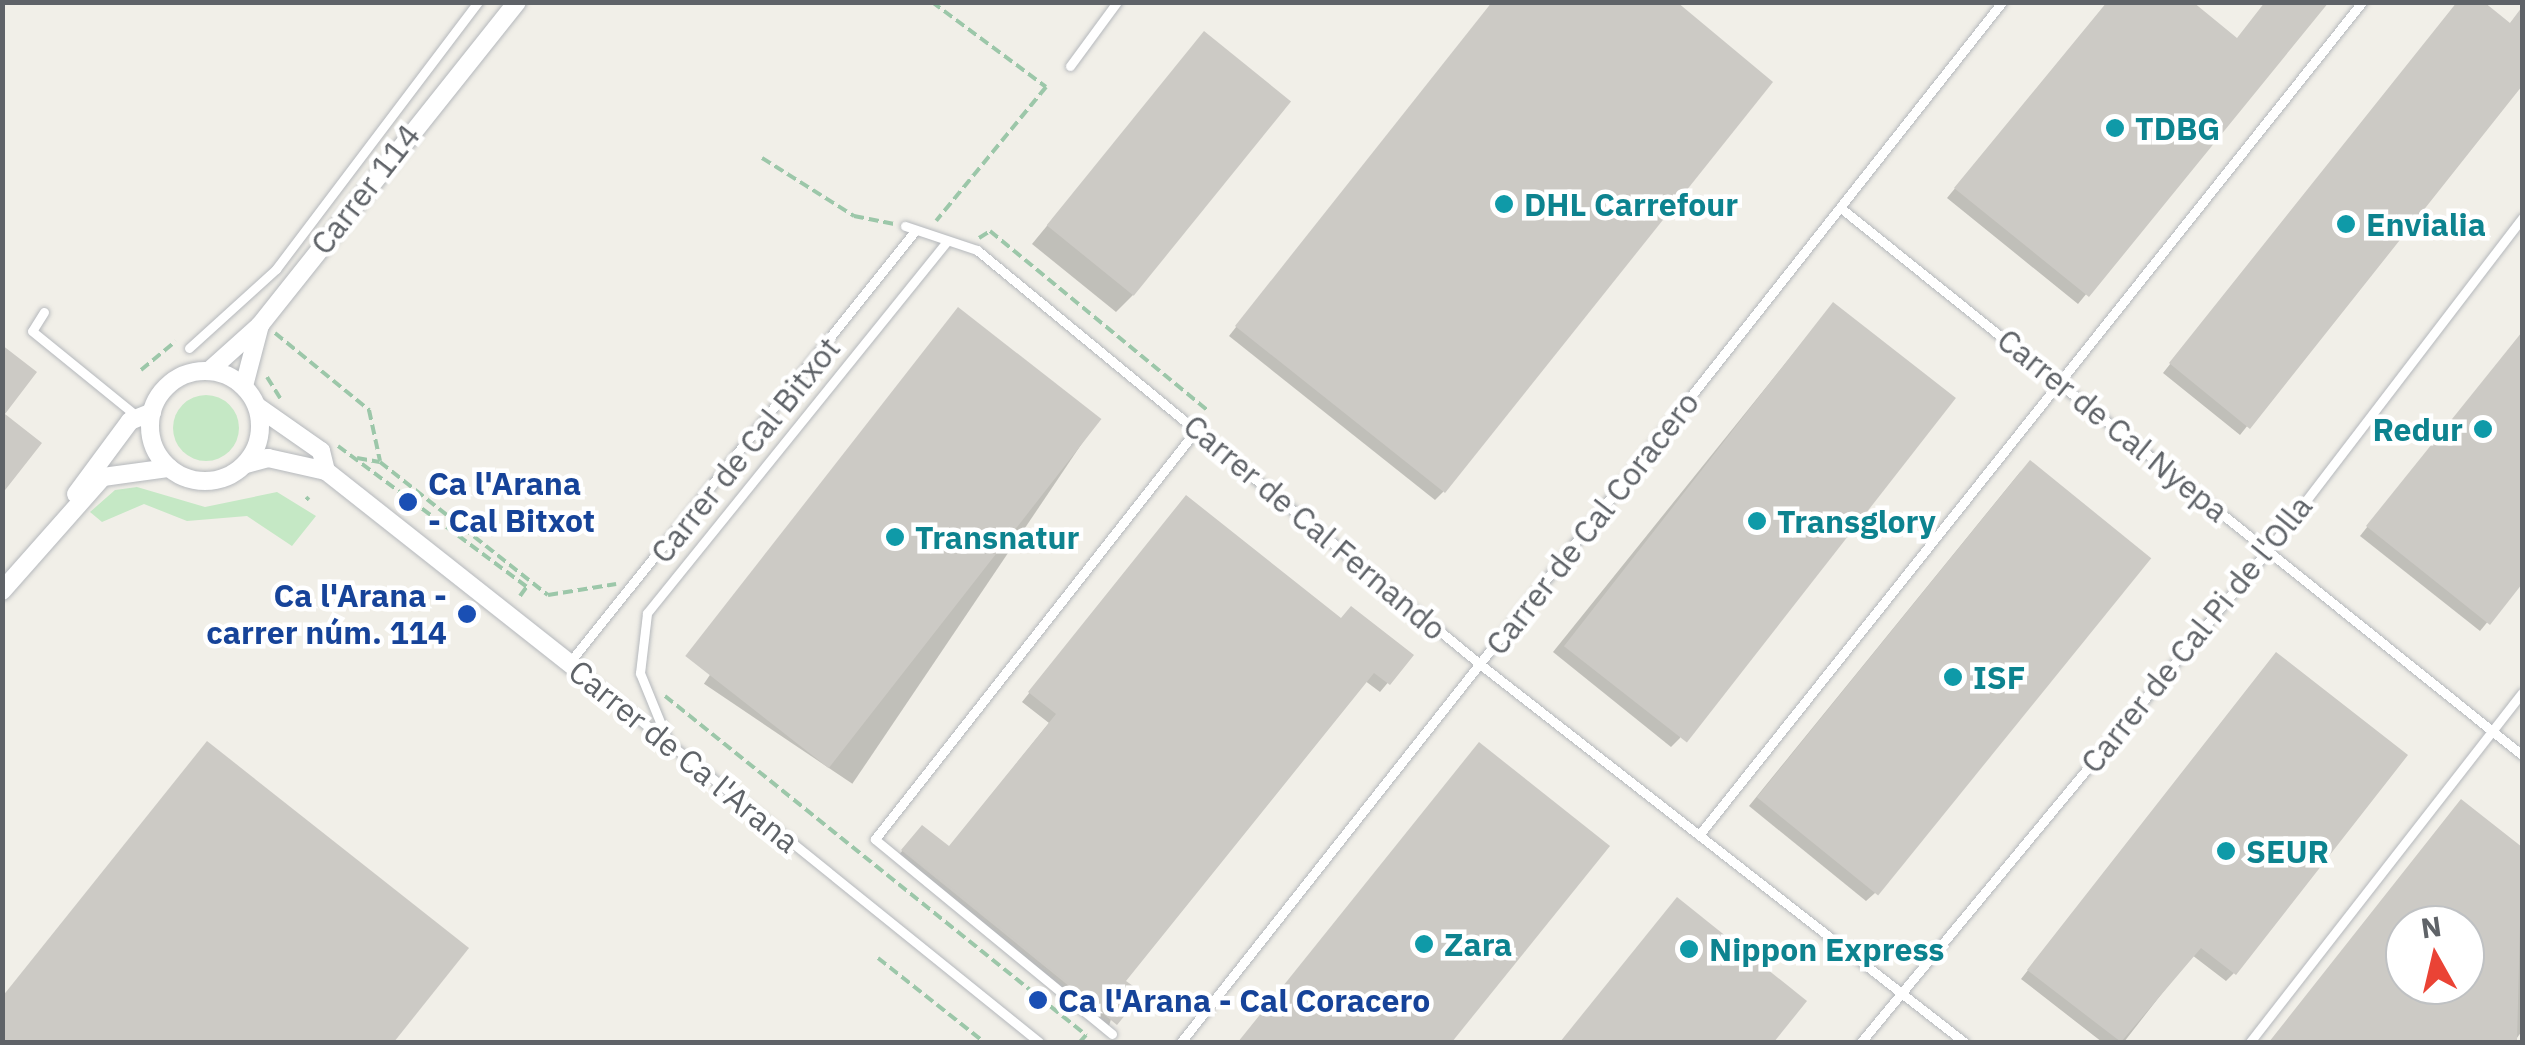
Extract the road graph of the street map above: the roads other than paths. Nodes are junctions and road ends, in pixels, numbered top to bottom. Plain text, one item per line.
1 (478, 2) edge
2 (517, 2) edge
3 (1117, 2) edge
4 (2002, 2) edge
5 (2362, 2) edge
6 (1070, 66) dead end
7 (1842, 209) junction
8 (2522, 218) edge
9 (915, 231) joint
10 (947, 241) junction
11 (44, 312) dead end
12 (260, 324) junction
13 (189, 348) road end
14 (209, 371) junction
15 (2057, 380) junction
16 (244, 386) junction
17 (258, 407) junction
18 (145, 414) junction
19 (1196, 429) junction
20 (246, 464) junction
21 (169, 468) junction
22 (326, 471) junction
23 (72, 502) junction
24 (2269, 549) junction
25 (2, 591) edge
26 (1480, 665) junction
27 (576, 668) junction
28 (2522, 693) edge
29 (2492, 731) junction
30 (669, 744) junction
31 (2522, 755) edge
32 (1699, 835) junction
33 (1901, 992) junction
34 (1112, 1034) dead end
35 (1039, 1042) edge
36 (1180, 1042) edge
37 (1861, 1042) edge
38 (1964, 1042) edge
39 (2250, 1042) edge

1 - 13 lane
2 - 12 street, Carrer 114
3 - 6 lane
4 - 7 lane, Carrer de Cal Coracero
5 - 15 lane
7 - 15 lane, Carrer de Cal Nyepa
7 - 26 lane, Carrer de Cal Coracero
8 - 24 lane, Carrer de Cal Pi de l'Olla
9 - 10 lane, Carrer de Cal Fernando
9 - 27 lane, Carrer de Cal Bitxot
10 - 19 lane, Carrer de Cal Fernando
10 - 30 lane
11 - 18 lane
12 - 14 street, Carrer 114
12 - 16 street
14 - 16 street
14 - 18 street
15 - 24 lane, Carrer de Cal Nyepa
15 - 32 lane
16 - 17 street
17 - 20 street
17 - 22 street, Carrer de Ca l'Arana
18 - 21 street
18 - 23 street
19 - 26 lane, Carrer de Cal Fernando
19 - 34 lane
20 - 21 street
20 - 22 street, Carrer de Ca l'Arana
21 - 23 street
22 - 27 street, Carrer de Ca l'Arana
23 - 25 street
24 - 29 lane, Carrer de Cal Nyepa
24 - 33 lane, Carrer de Cal Pi de l'Olla
26 - 32 lane, Carrer de Cal Fernando
26 - 36 lane, Carrer de Cal Coracero
27 - 30 lane, Carrer de Ca l'Arana
28 - 29 lane
29 - 31 lane, Carrer de Cal Nyepa
29 - 39 lane
30 - 35 lane, Carrer de Ca l'Arana
32 - 33 lane, Carrer de Cal Fernando
33 - 37 lane, Carrer de Cal Pi de l'Olla
33 - 38 lane, Carrer de Cal Fernando

